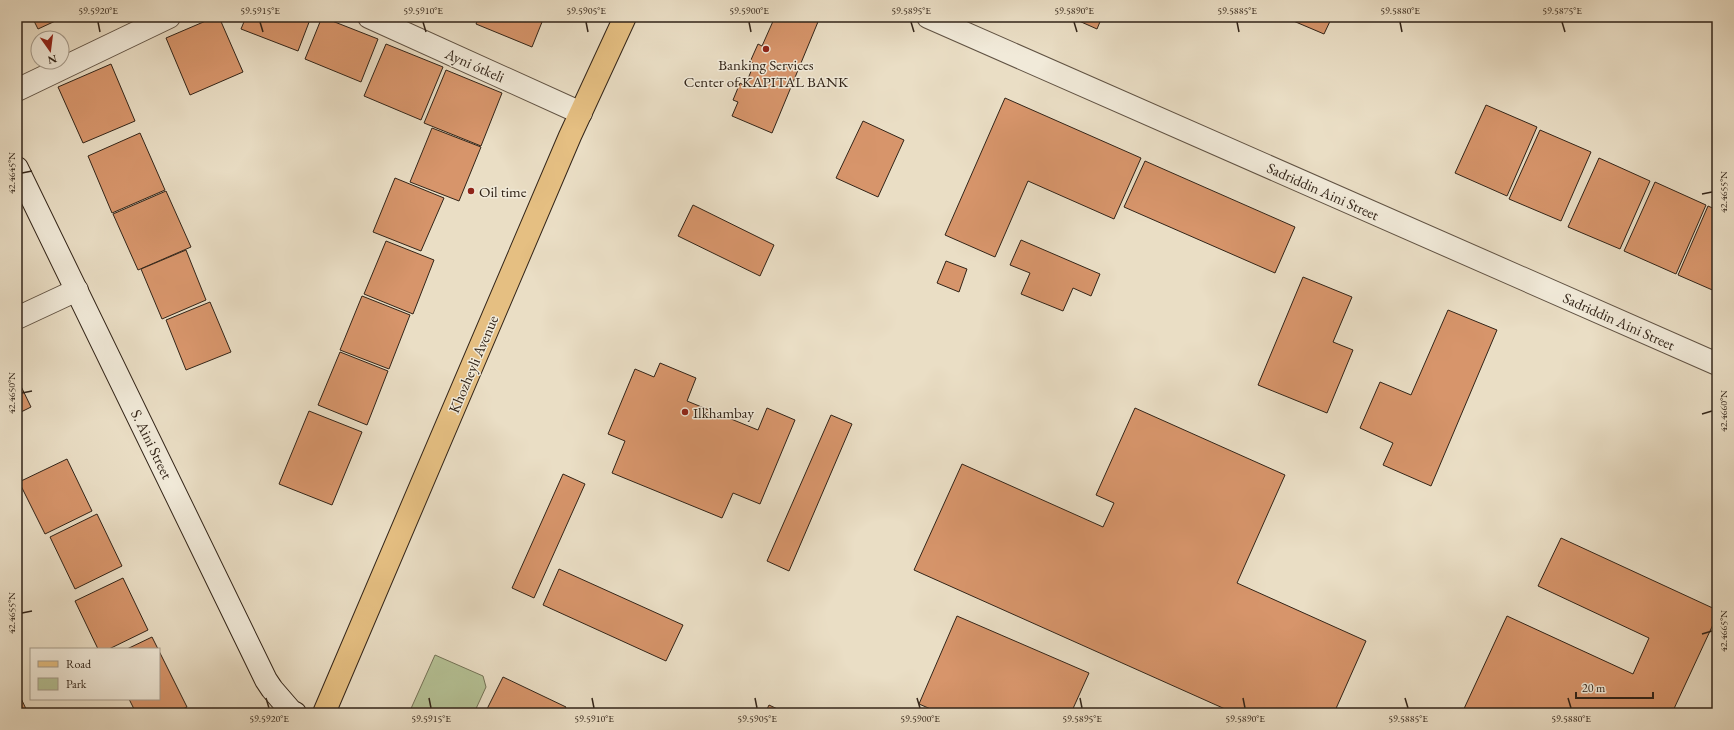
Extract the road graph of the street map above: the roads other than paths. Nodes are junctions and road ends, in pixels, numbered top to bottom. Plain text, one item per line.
1 (169, 17) edge
2 (369, 17) edge
3 (625, 17) edge
4 (928, 17) edge
5 (17, 90) edge
6 (581, 113) junction
7 (17, 168) edge
8 (77, 290) junction
9 (17, 318) edge
10 (1717, 364) edge
11 (295, 713) edge
12 (324, 713) edge

1 - 5 street
2 - 6 street, Ayni ótkeli
3 - 6 main road, Khozheyli Avenue
4 - 10 street, Sadriddin Aini Street
6 - 12 main road, Khozheyli Avenue
7 - 8 street, S. Aini Street
8 - 9 street
8 - 11 street, S. Aini Street

